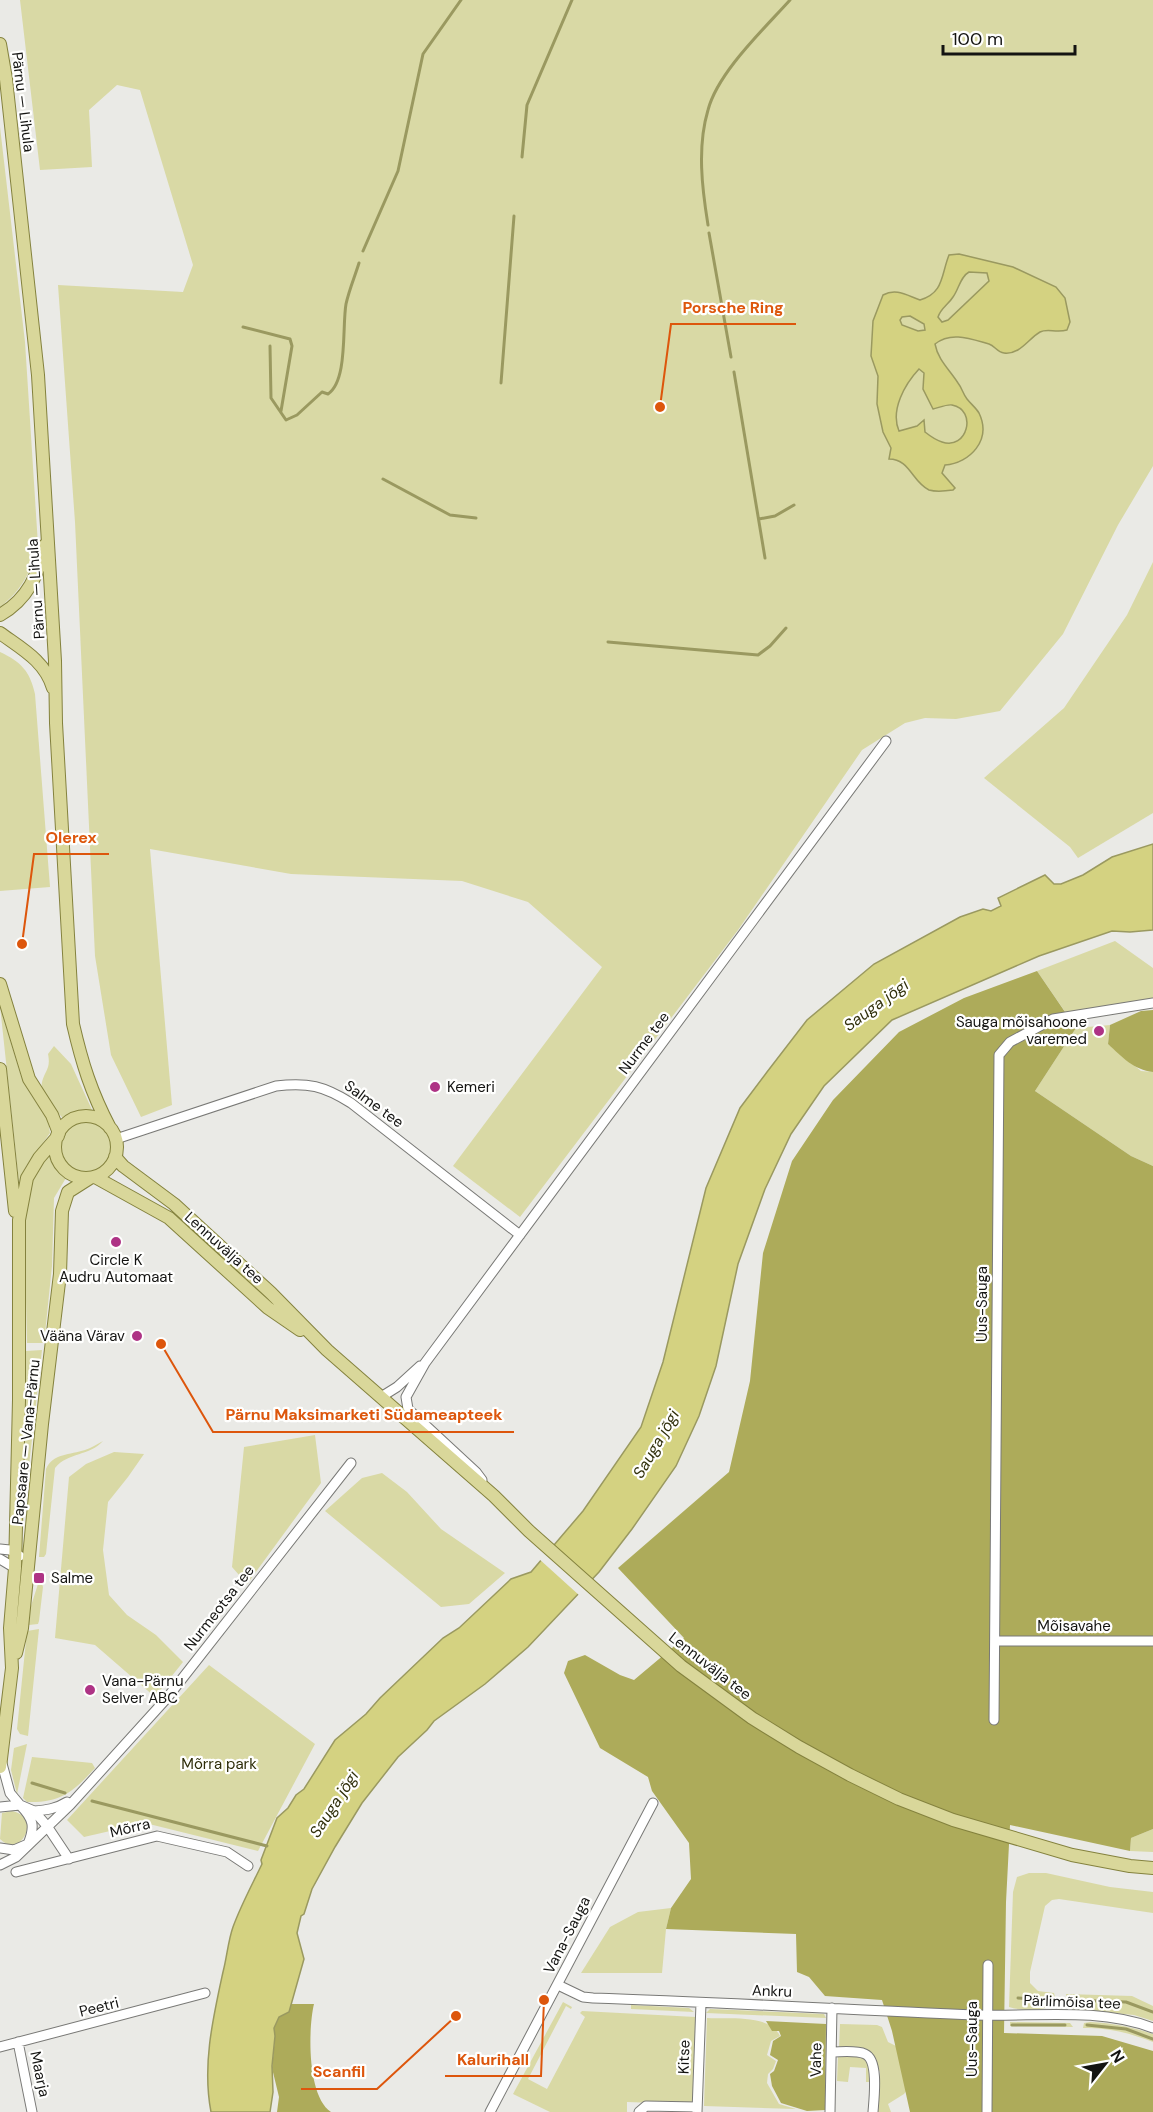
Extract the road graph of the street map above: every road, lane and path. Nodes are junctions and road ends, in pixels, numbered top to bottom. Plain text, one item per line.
1 (0, 44) edge
2 (48, 532) junction
3 (0, 615) edge
4 (0, 633) edge
5 (56, 701) junction
6 (886, 741) dead end
7 (0, 984) edge
8 (1153, 1003) edge
9 (0, 1069) edge
10 (110, 1128) junction
11 (58, 1134) junction
12 (116, 1139) junction
13 (115, 1157) junction
14 (92, 1178) junction
15 (520, 1235) junction
16 (18, 1239) junction
17 (327, 1350) junction
18 (424, 1363) junction
19 (406, 1396) junction
20 (385, 1401) junction
21 (351, 1463) dead end
22 (494, 1496) junction
23 (0, 1550) edge
24 (15, 1553) junction
25 (0, 1559) edge
26 (15, 1568) junction
27 (27, 1578) junction
28 (995, 1641) junction
29 (1153, 1641) edge
30 (12, 1668) junction
31 (994, 1720) dead end
32 (0, 1764) edge
33 (78, 1793) junction
34 (653, 1803) dead end
35 (21, 1805) junction
36 (0, 1807) edge
37 (34, 1811) junction
38 (47, 1826) junction
39 (28, 1844) junction
40 (0, 1848) edge
41 (69, 1858) junction
42 (0, 1865) edge
43 (248, 1866) dead end
44 (1153, 1868) edge
45 (16, 1872) dead end
46 (988, 1965) dead end
47 (558, 1985) junction
48 (206, 1994) dead end
49 (700, 2003) junction
50 (832, 2008) junction
51 (988, 2015) junction
52 (1153, 2028) edge
53 (18, 2043) junction
54 (0, 2047) edge
55 (832, 2052) junction
56 (697, 2109) edge
57 (32, 2112) edge
58 (490, 2112) edge
59 (639, 2112) edge
60 (830, 2112) edge
61 (873, 2112) edge
62 (987, 2112) edge

1 - 2 main road, Pärnu — Lihula
2 - 3 main road
2 - 5 main road, Pärnu — Lihula
4 - 5 main road
5 - 10 main road, Pärnu — Lihula
6 - 15 street, Nurme tee
7 - 11 main road
8 - 28 street, Uus-Sauga
9 - 16 main road
10 - 11 main road
10 - 12 main road
11 - 14 main road
11 - 16 main road
12 - 13 main road
12 - 15 street, Salme tee
13 - 14 main road
13 - 17 main road, Lennuvälja tee
14 - 17 main road, Lennuvälja tee
14 - 27 main road, Papsaare — Vana-Pärnu
15 - 18 street, Nurme tee
16 - 24 main road
17 - 20 main road, Lennuvälja tee
18 - 19 street, Nurme tee
18 - 20 street, Nurme tee
19 - 20 street
19 - 22 street
20 - 22 main road, Lennuvälja tee
21 - 33 street, Nurmeotsa tee
22 - 44 main road, Lennuvälja tee
23 - 24 street
24 - 26 main road
24 - 27 street
25 - 26 street
26 - 30 main road
27 - 30 main road, Papsaare — Vana-Pärnu
28 - 29 street, Mõisavahe
28 - 31 street, Uus-Sauga
30 - 32 main road
32 - 35 street
33 - 37 street
33 - 38 street, Nurmeotsa tee
34 - 47 street, Vana-Sauga
35 - 36 street
35 - 37 street
35 - 39 street
37 - 38 street
38 - 39 street, Nurmeotsa tee
38 - 41 street
39 - 40 street
39 - 42 street, Nurmeotsa tee
41 - 43 street, Mõrra
41 - 45 street, Mõrra
46 - 51 street, Uus-Sauga
47 - 49 street, Ankru
47 - 58 street, Vana-Sauga
48 - 53 street, Peetri
49 - 50 street, Ankru
49 - 56 street, Kitse
50 - 51 street, Ankru
50 - 55 street, Vahe
51 - 52 street, Pärlimõisa tee
51 - 62 street, Uus-Sauga
53 - 54 street, Peetri
53 - 57 street, Maarja
55 - 60 street, Vahe
55 - 61 street
56 - 59 street

